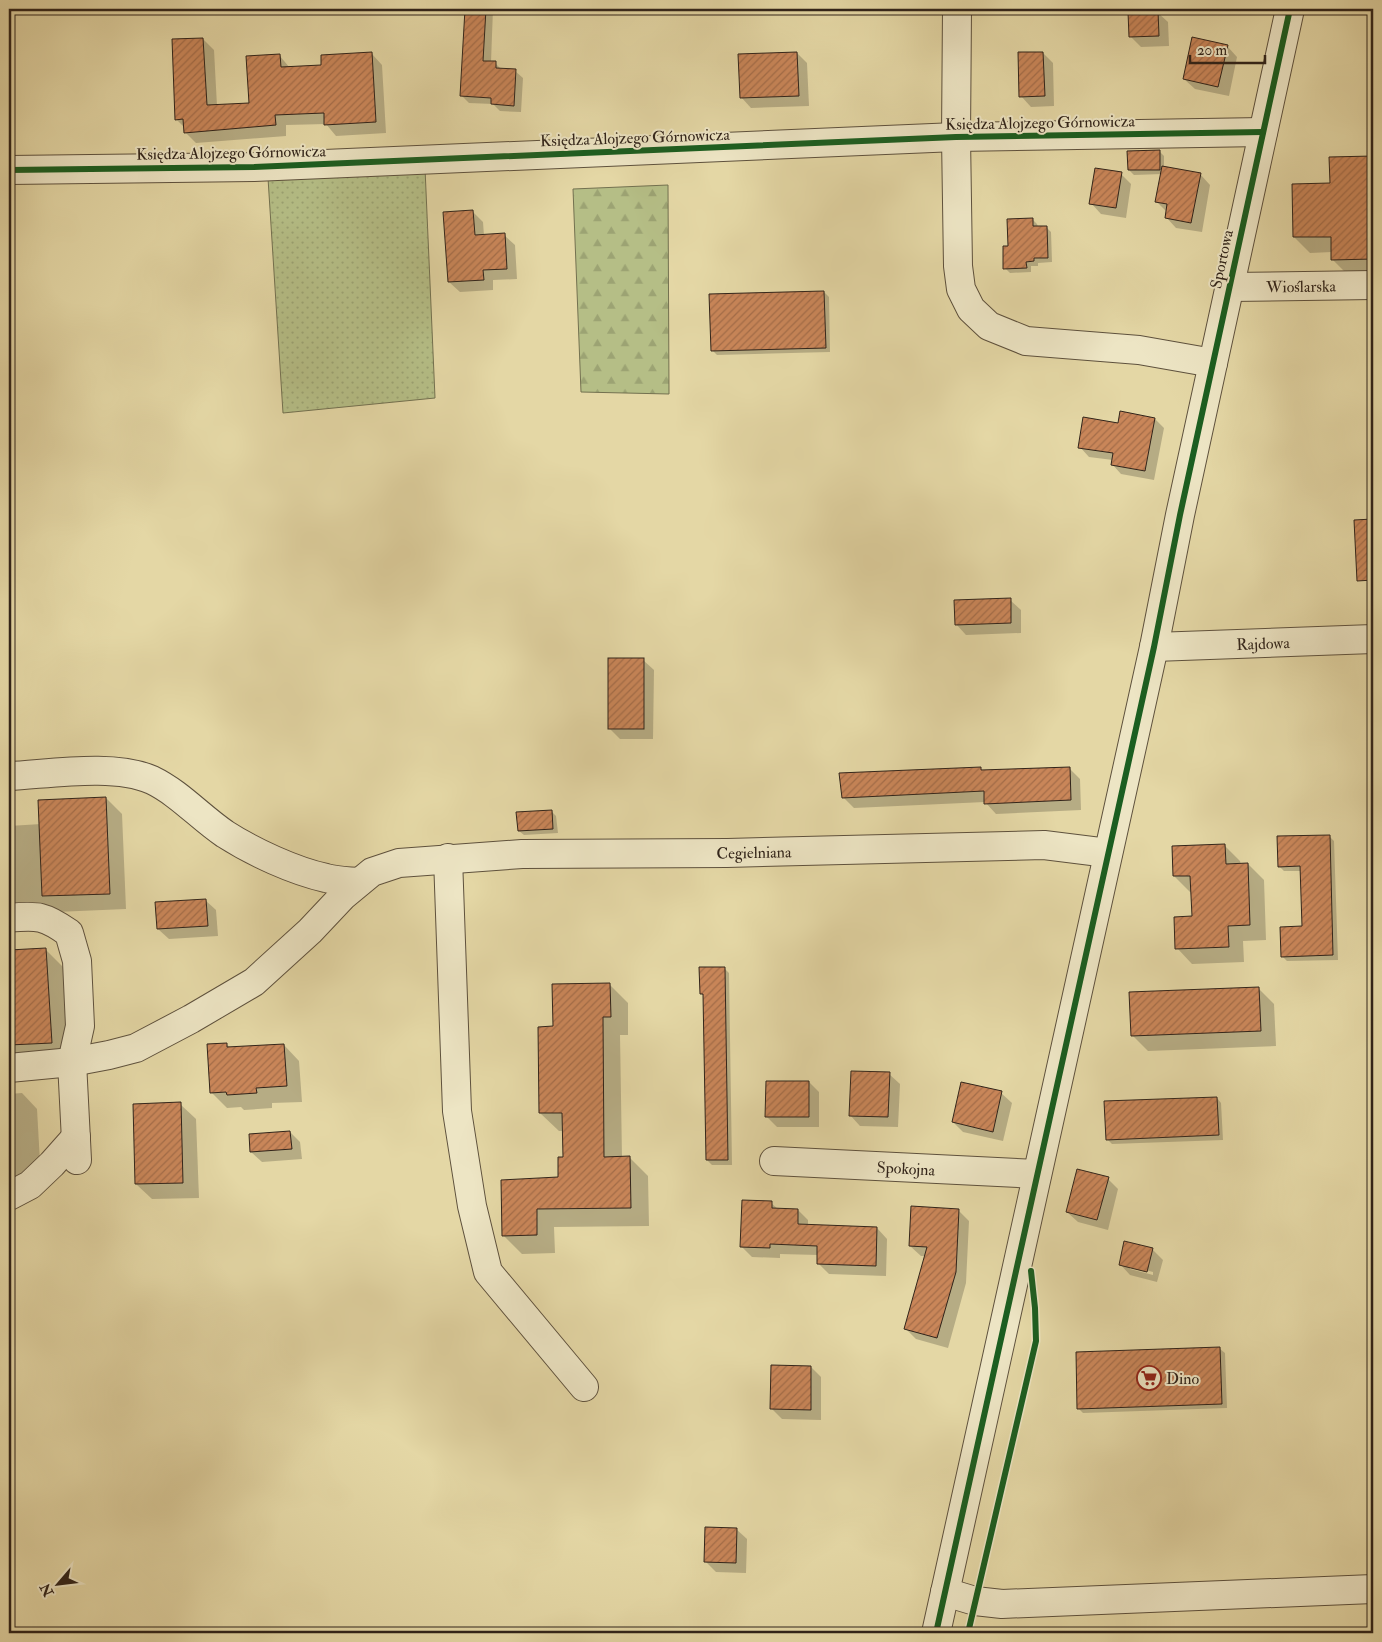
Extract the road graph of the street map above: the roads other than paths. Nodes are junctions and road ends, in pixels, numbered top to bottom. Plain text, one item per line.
1 (957, 9) edge
2 (1290, 9) edge
3 (1263, 132) junction
4 (956, 137) junction
5 (9, 170) edge
6 (1373, 285) edge
7 (1230, 287) junction
8 (1213, 363) junction
9 (1373, 639) edge
10 (1154, 646) junction
11 (9, 776) edge
12 (1108, 853) junction
13 (448, 858) junction
14 (359, 882) junction
15 (9, 918) edge
16 (72, 1062) junction
17 (9, 1068) edge
18 (774, 1161) dead end
19 (1037, 1174) junction
20 (9, 1196) edge
21 (584, 1387) dead end
22 (1373, 1589) edge
23 (945, 1592) junction
24 (936, 1633) edge

1 - 4 street
2 - 3 street, Sportowa
3 - 4 street, Księdza Alojzego Górnowicza
3 - 7 street, Sportowa
4 - 5 street, Księdza Alojzego Górnowicza
4 - 8 street
6 - 7 street, Wioślarska
7 - 8 street, Sportowa
8 - 10 street, Sportowa
9 - 10 street, Rajdowa
10 - 12 street, Sportowa
11 - 14 street
12 - 13 street, Cegielniana
12 - 19 street, Sportowa
13 - 14 street, Cegielniana
13 - 21 street
14 - 16 street, Cegielniana
15 - 16 street
16 - 17 street, Cegielniana
16 - 20 street
18 - 19 street, Spokojna
19 - 23 street, Sportowa
22 - 23 street
23 - 24 street, Sportowa

